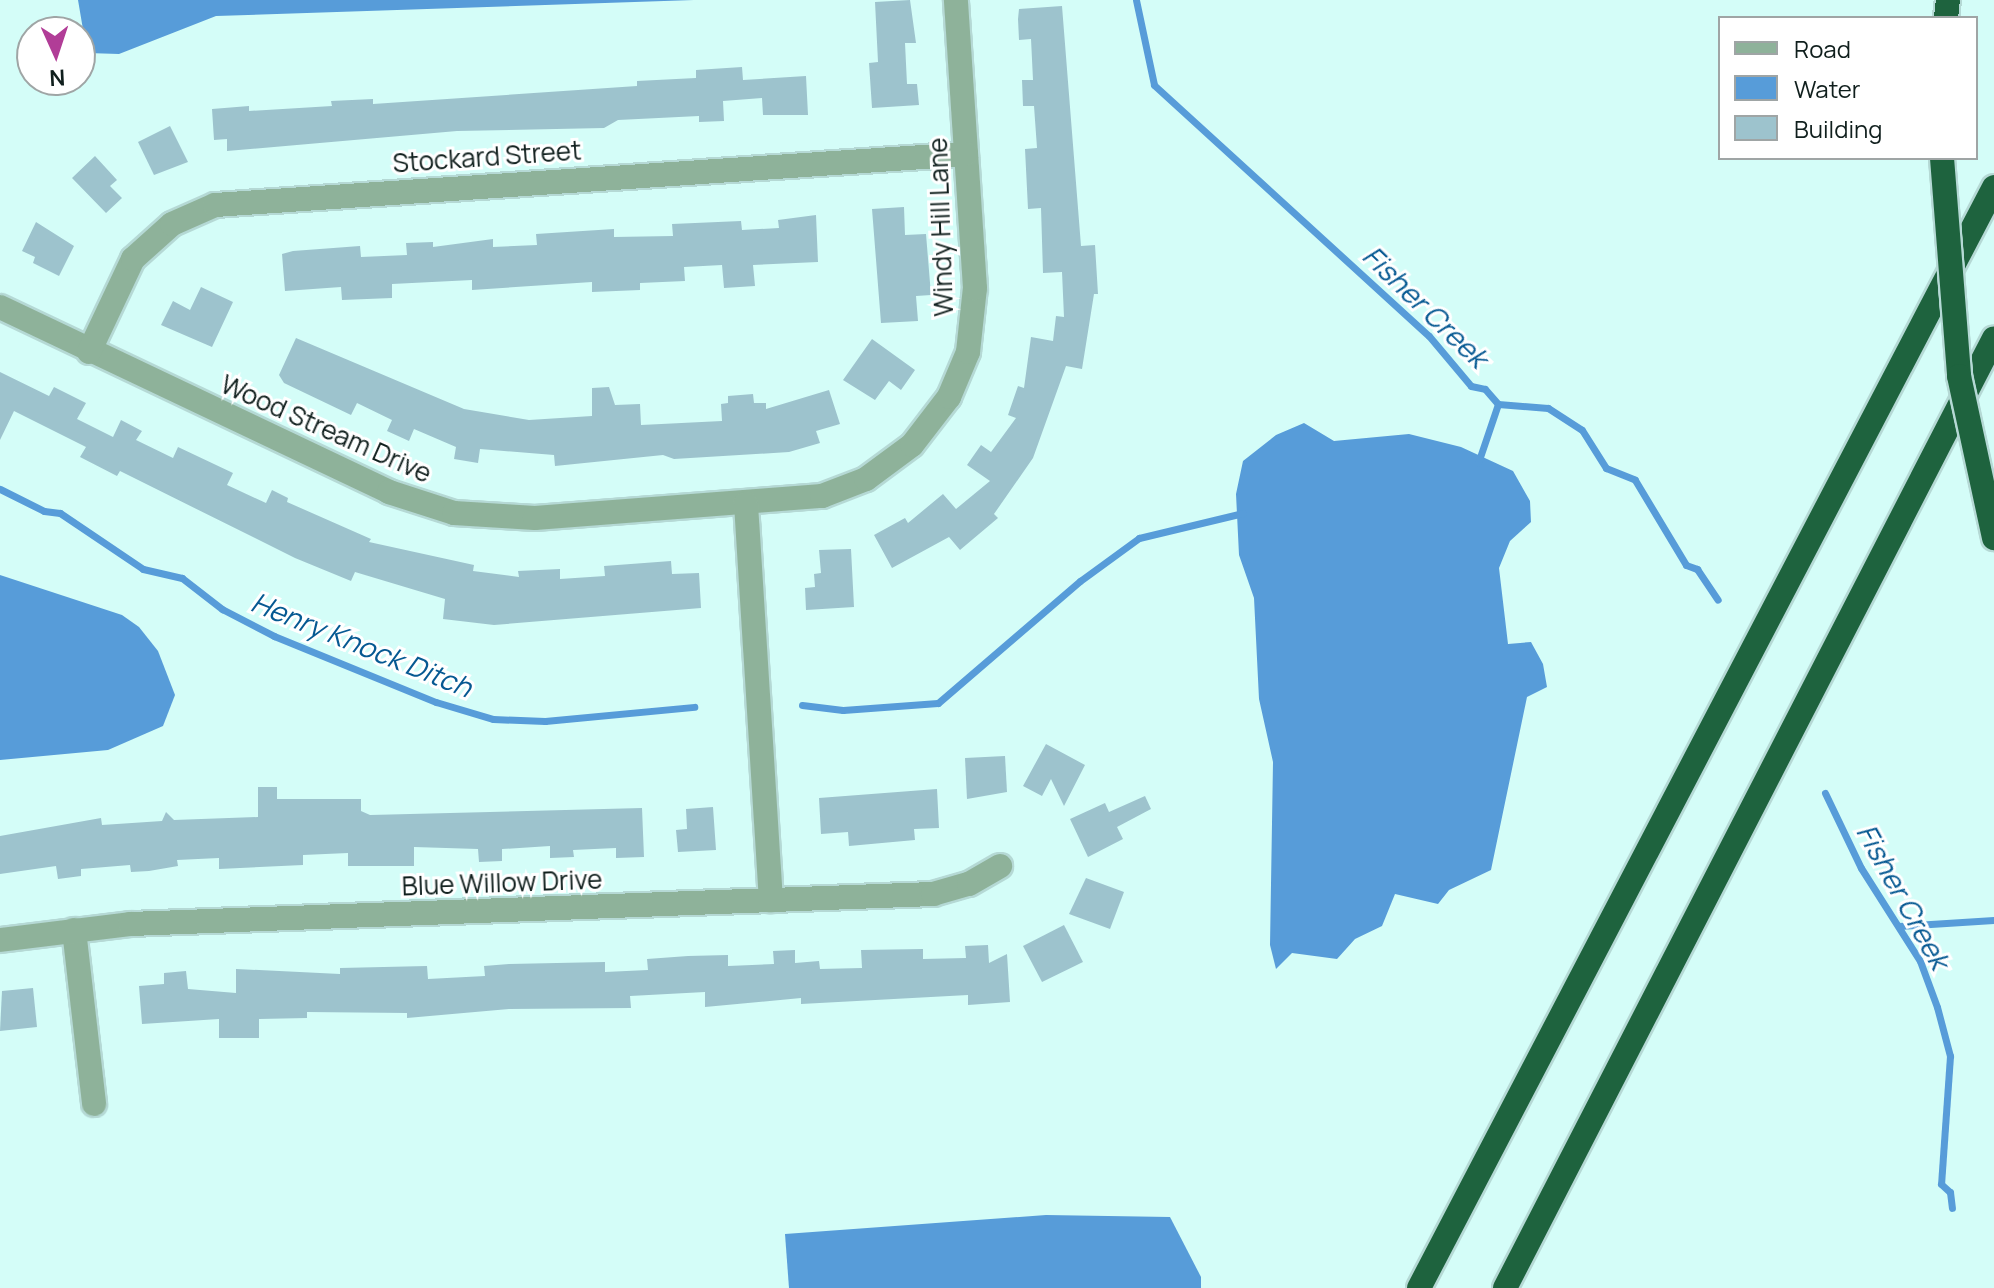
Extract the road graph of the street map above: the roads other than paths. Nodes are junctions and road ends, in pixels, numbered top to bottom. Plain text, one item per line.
1 (956, 0) edge
2 (966, 154) junction
3 (1942, 160) edge
4 (1994, 187) edge
5 (0, 307) edge
6 (1994, 338) edge
7 (89, 352) junction
8 (746, 504) junction
9 (1994, 538) edge
10 (1000, 866) dead end
11 (771, 900) junction
12 (74, 930) junction
13 (0, 940) edge
14 (94, 1104) dead end
15 (1419, 1288) edge
16 (1505, 1288) edge

1 - 2 street, Windy Hill Lane
2 - 7 street, Stockard Street
2 - 8 street, Windy Hill Lane
3 - 9 highway, bridge
4 - 15 highway
5 - 7 street, Wood Stream Drive
6 - 16 highway
7 - 8 street, Wood Stream Drive
8 - 11 street
10 - 11 street, Blue Willow Drive
11 - 12 street, Blue Willow Drive
12 - 13 street, Blue Willow Drive
12 - 14 street

